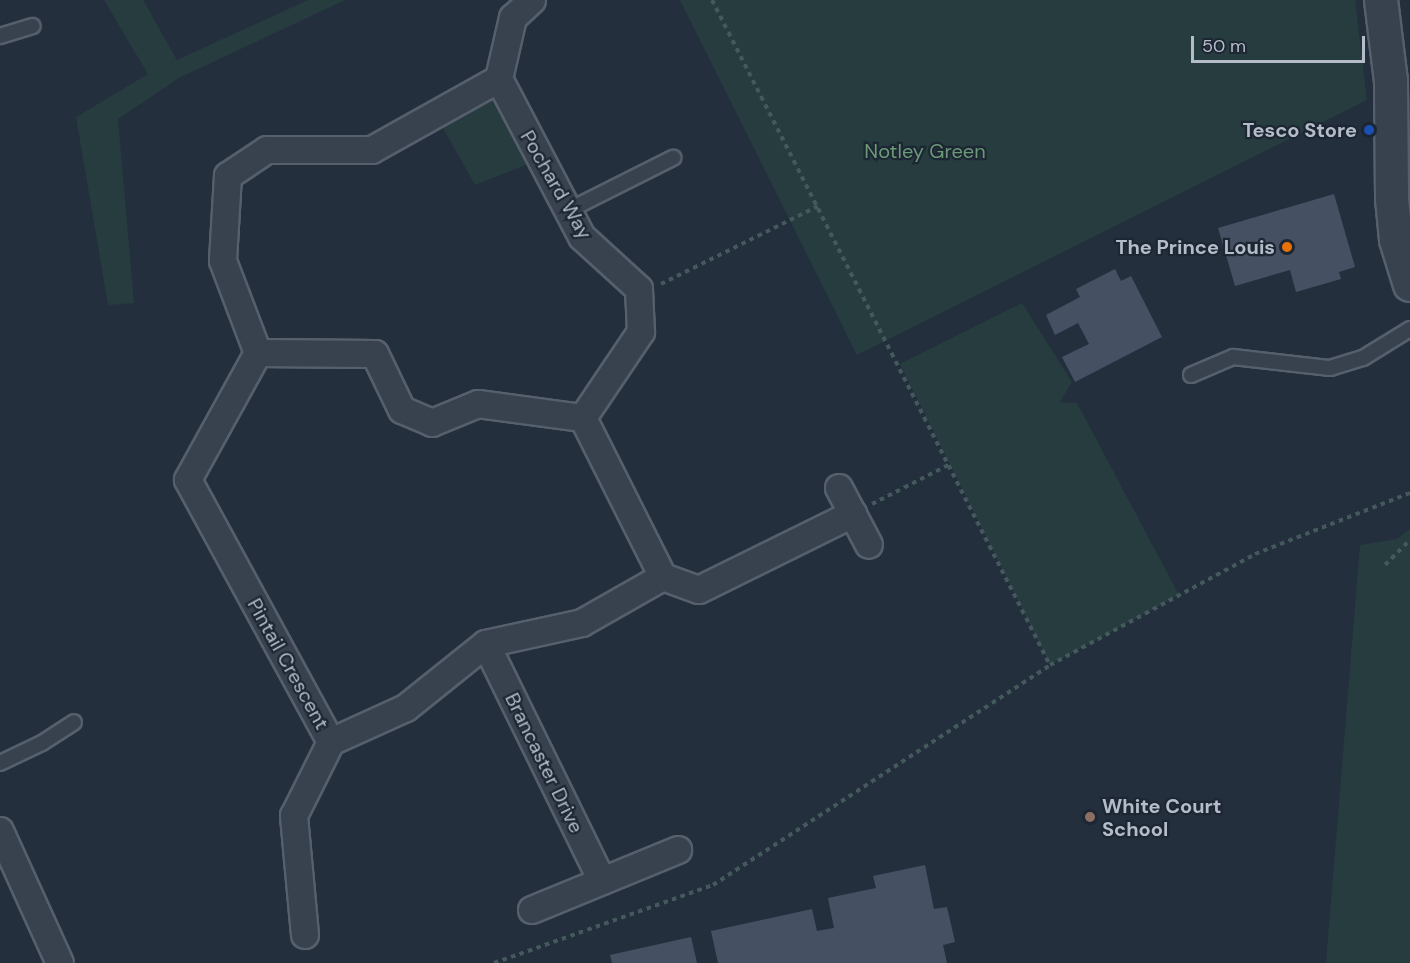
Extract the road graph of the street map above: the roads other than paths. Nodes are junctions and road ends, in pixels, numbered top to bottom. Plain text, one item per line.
1 (532, 0) edge
2 (1381, 0) edge
3 (32, 26) dead end
4 (0, 36) edge
5 (499, 79) junction
6 (673, 158) dead end
7 (1401, 199) edge
8 (567, 211) junction
9 (1410, 285) edge
10 (1410, 329) edge
11 (258, 353) junction
12 (1191, 375) dead end
13 (583, 418) junction
14 (839, 488) dead end
15 (853, 514) junction
16 (869, 545) dead end
17 (663, 577) junction
18 (486, 644) junction
19 (74, 722) dead end
20 (331, 742) junction
21 (0, 763) edge
22 (1, 836) edge
23 (678, 850) dead end
24 (603, 881) junction
25 (532, 910) dead end
26 (305, 935) dead end
27 (60, 963) edge

1 - 5 street
2 - 7 street
3 - 4 lane
5 - 8 street, Pochard Way
5 - 11 street
6 - 8 lane
7 - 9 street
8 - 13 street, Pochard Way
10 - 12 lane
11 - 13 street
11 - 20 street, Pintail Crescent
13 - 17 street
14 - 15 street
15 - 16 street
15 - 17 street
17 - 18 street, Pintail Crescent
18 - 20 street, Pintail Crescent
18 - 24 street, Brancaster Drive
19 - 21 lane
20 - 26 street
22 - 27 street
23 - 24 street
24 - 25 street

